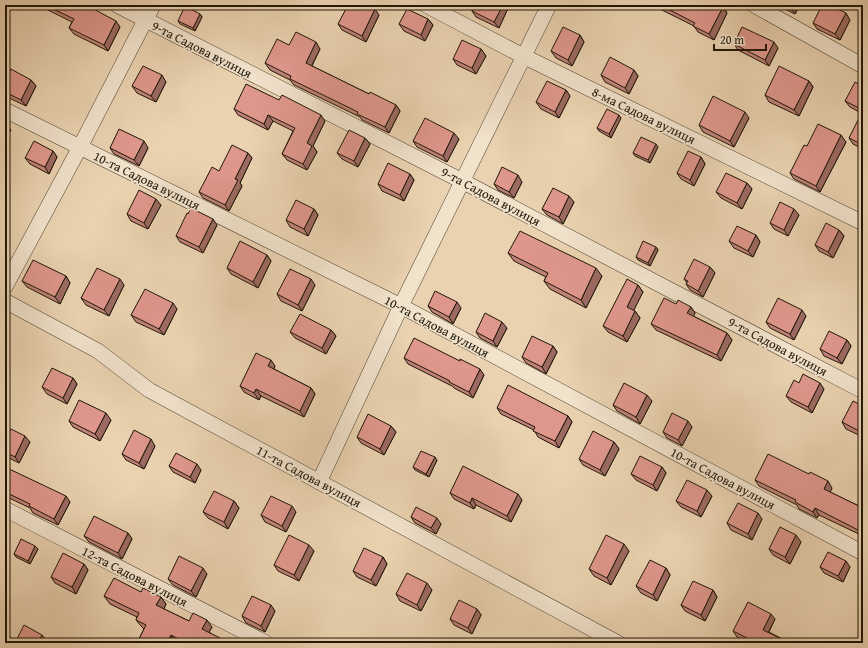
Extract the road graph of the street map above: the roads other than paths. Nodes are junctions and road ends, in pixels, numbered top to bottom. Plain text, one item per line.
1 (117, 5) edge
2 (154, 5) edge
3 (426, 5) edge
4 (549, 5) edge
5 (754, 5) edge
6 (145, 20) junction
7 (523, 56) junction
8 (863, 66) edge
9 (5, 110) edge
10 (80, 147) junction
11 (462, 181) junction
12 (863, 224) edge
13 (5, 287) edge
14 (5, 301) edge
15 (401, 306) junction
16 (863, 391) edge
17 (319, 482) junction
18 (5, 509) edge
19 (863, 553) edge
20 (266, 643) edge
21 (618, 643) edge

1 - 6 street, 9-та Садова вулиця
2 - 6 street
3 - 7 street, 8-ма Садова вулиця
4 - 7 street
5 - 8 street
6 - 10 street
6 - 11 street, 9-та Садова вулиця
7 - 11 street
7 - 12 street, 8-ма Садова вулиця
9 - 10 street, 10-та Садова вулиця
10 - 13 street
10 - 15 street, 10-та Садова вулиця
11 - 15 street
11 - 16 street, 9-та Садова вулиця
14 - 17 street, 11-та Садова вулиця
15 - 17 street
15 - 19 street, 10-та Садова вулиця
17 - 21 street, 11-та Садова вулиця
18 - 20 street, 12-та Садова вулиця

